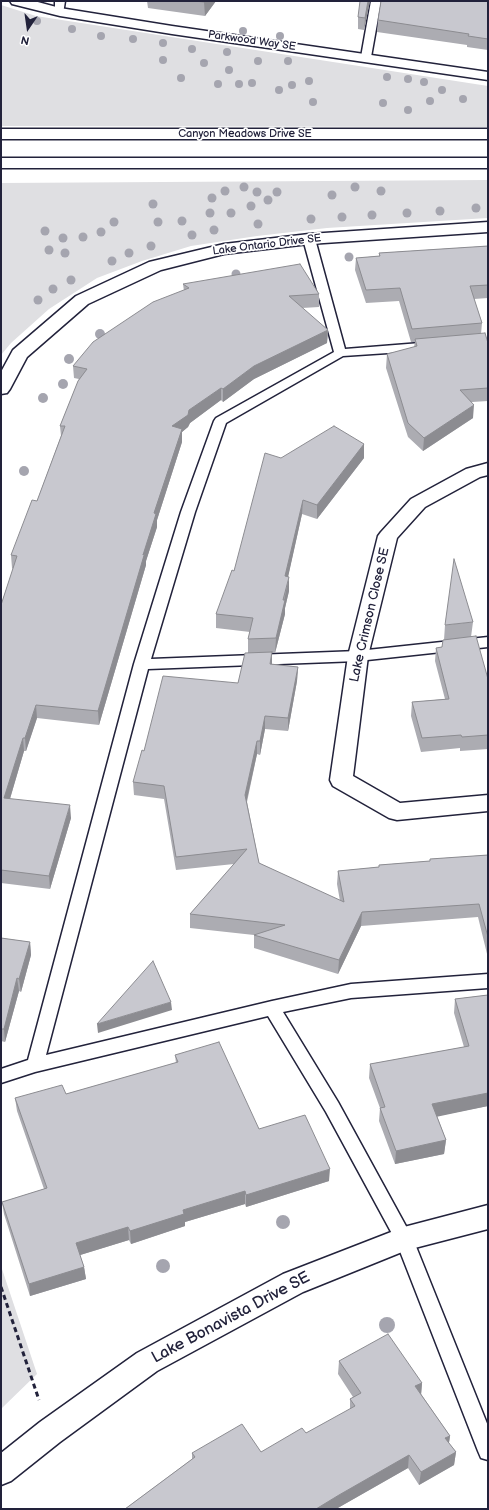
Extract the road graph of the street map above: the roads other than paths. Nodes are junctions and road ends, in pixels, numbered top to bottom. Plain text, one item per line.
1 (17, 1) edge
2 (376, 1) edge
3 (60, 6) edge
4 (366, 57) junction
5 (488, 76) edge
6 (1, 134) edge
7 (488, 134) edge
8 (1, 163) edge
9 (488, 163) edge
10 (488, 227) edge
11 (309, 239) junction
12 (449, 344) edge
13 (340, 353) junction
14 (1, 389) edge
15 (488, 469) edge
16 (488, 642) edge
17 (358, 656) junction
18 (142, 664) junction
19 (488, 803) edge
20 (488, 981) edge
21 (272, 1008) junction
22 (34, 1065) junction
23 (1, 1076) edge
24 (488, 1217) edge
25 (404, 1239) junction
26 (488, 1451) edge
27 (1, 1471) edge

1 - 3 street, Parkwood Way SE
2 - 4 lane
3 - 4 street, Parkwood Way SE
4 - 5 street, Parkwood Way SE
6 - 7 street, Canyon Meadows Drive SE
8 - 9 street
10 - 11 street, Lake Ontario Drive SE
11 - 13 lane
11 - 14 street, Lake Ontario Drive SE
12 - 13 lane
13 - 18 lane
15 - 17 street, Lake Crimson Close SE
16 - 17 lane
17 - 18 lane
17 - 19 street, Lake Crimson Close SE
18 - 22 lane
20 - 21 lane
21 - 22 lane
21 - 25 lane
22 - 23 lane
24 - 25 street, Lake Bonavista Drive SE
25 - 26 lane
25 - 27 street, Lake Bonavista Drive SE

